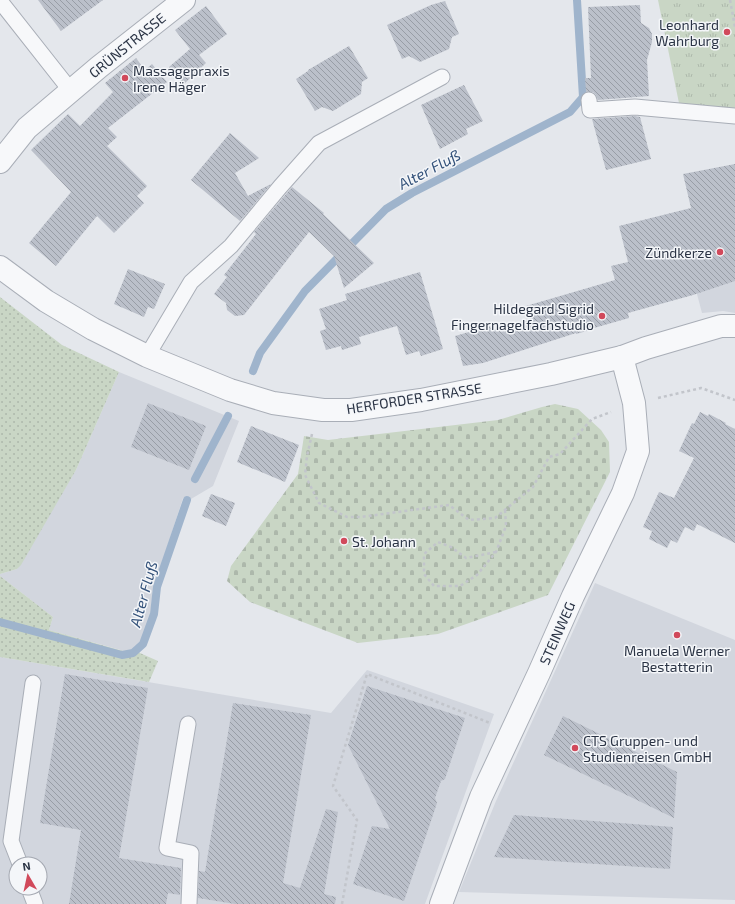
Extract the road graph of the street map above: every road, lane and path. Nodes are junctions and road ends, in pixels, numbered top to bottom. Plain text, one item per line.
1 (184, 0) edge
2 (730, 0) edge
3 (0, 1) edge
4 (735, 27) edge
5 (442, 77) dead end
6 (71, 91) junction
7 (589, 100) dead end
8 (735, 116) edge
9 (0, 162) edge
10 (0, 267) edge
11 (735, 326) edge
12 (147, 356) junction
13 (622, 357) junction
14 (735, 400) edge
15 (634, 403) junction
16 (308, 450) dead end
17 (504, 510) junction
18 (496, 552) junction
19 (33, 683) dead end
20 (188, 724) dead end
21 (511, 731) junction
22 (17, 856) edge
23 (189, 904) edge
24 (342, 904) edge
25 (441, 904) edge

1 - 6 street, GRÜNSTRASSE
2 - 4 path
3 - 6 lane
5 - 12 lane
6 - 9 street, GRÜNSTRASSE
7 - 8 lane
10 - 12 street, HERFORDER STRASSE
11 - 13 street, HERFORDER STRASSE
12 - 13 street, HERFORDER STRASSE
13 - 15 street, STEINWEG
14 - 15 path
15 - 17 path
15 - 21 street, STEINWEG
16 - 17 path
17 - 18 path
18 - 18 path
19 - 22 lane
20 - 23 lane
21 - 24 path
21 - 25 street, STEINWEG

